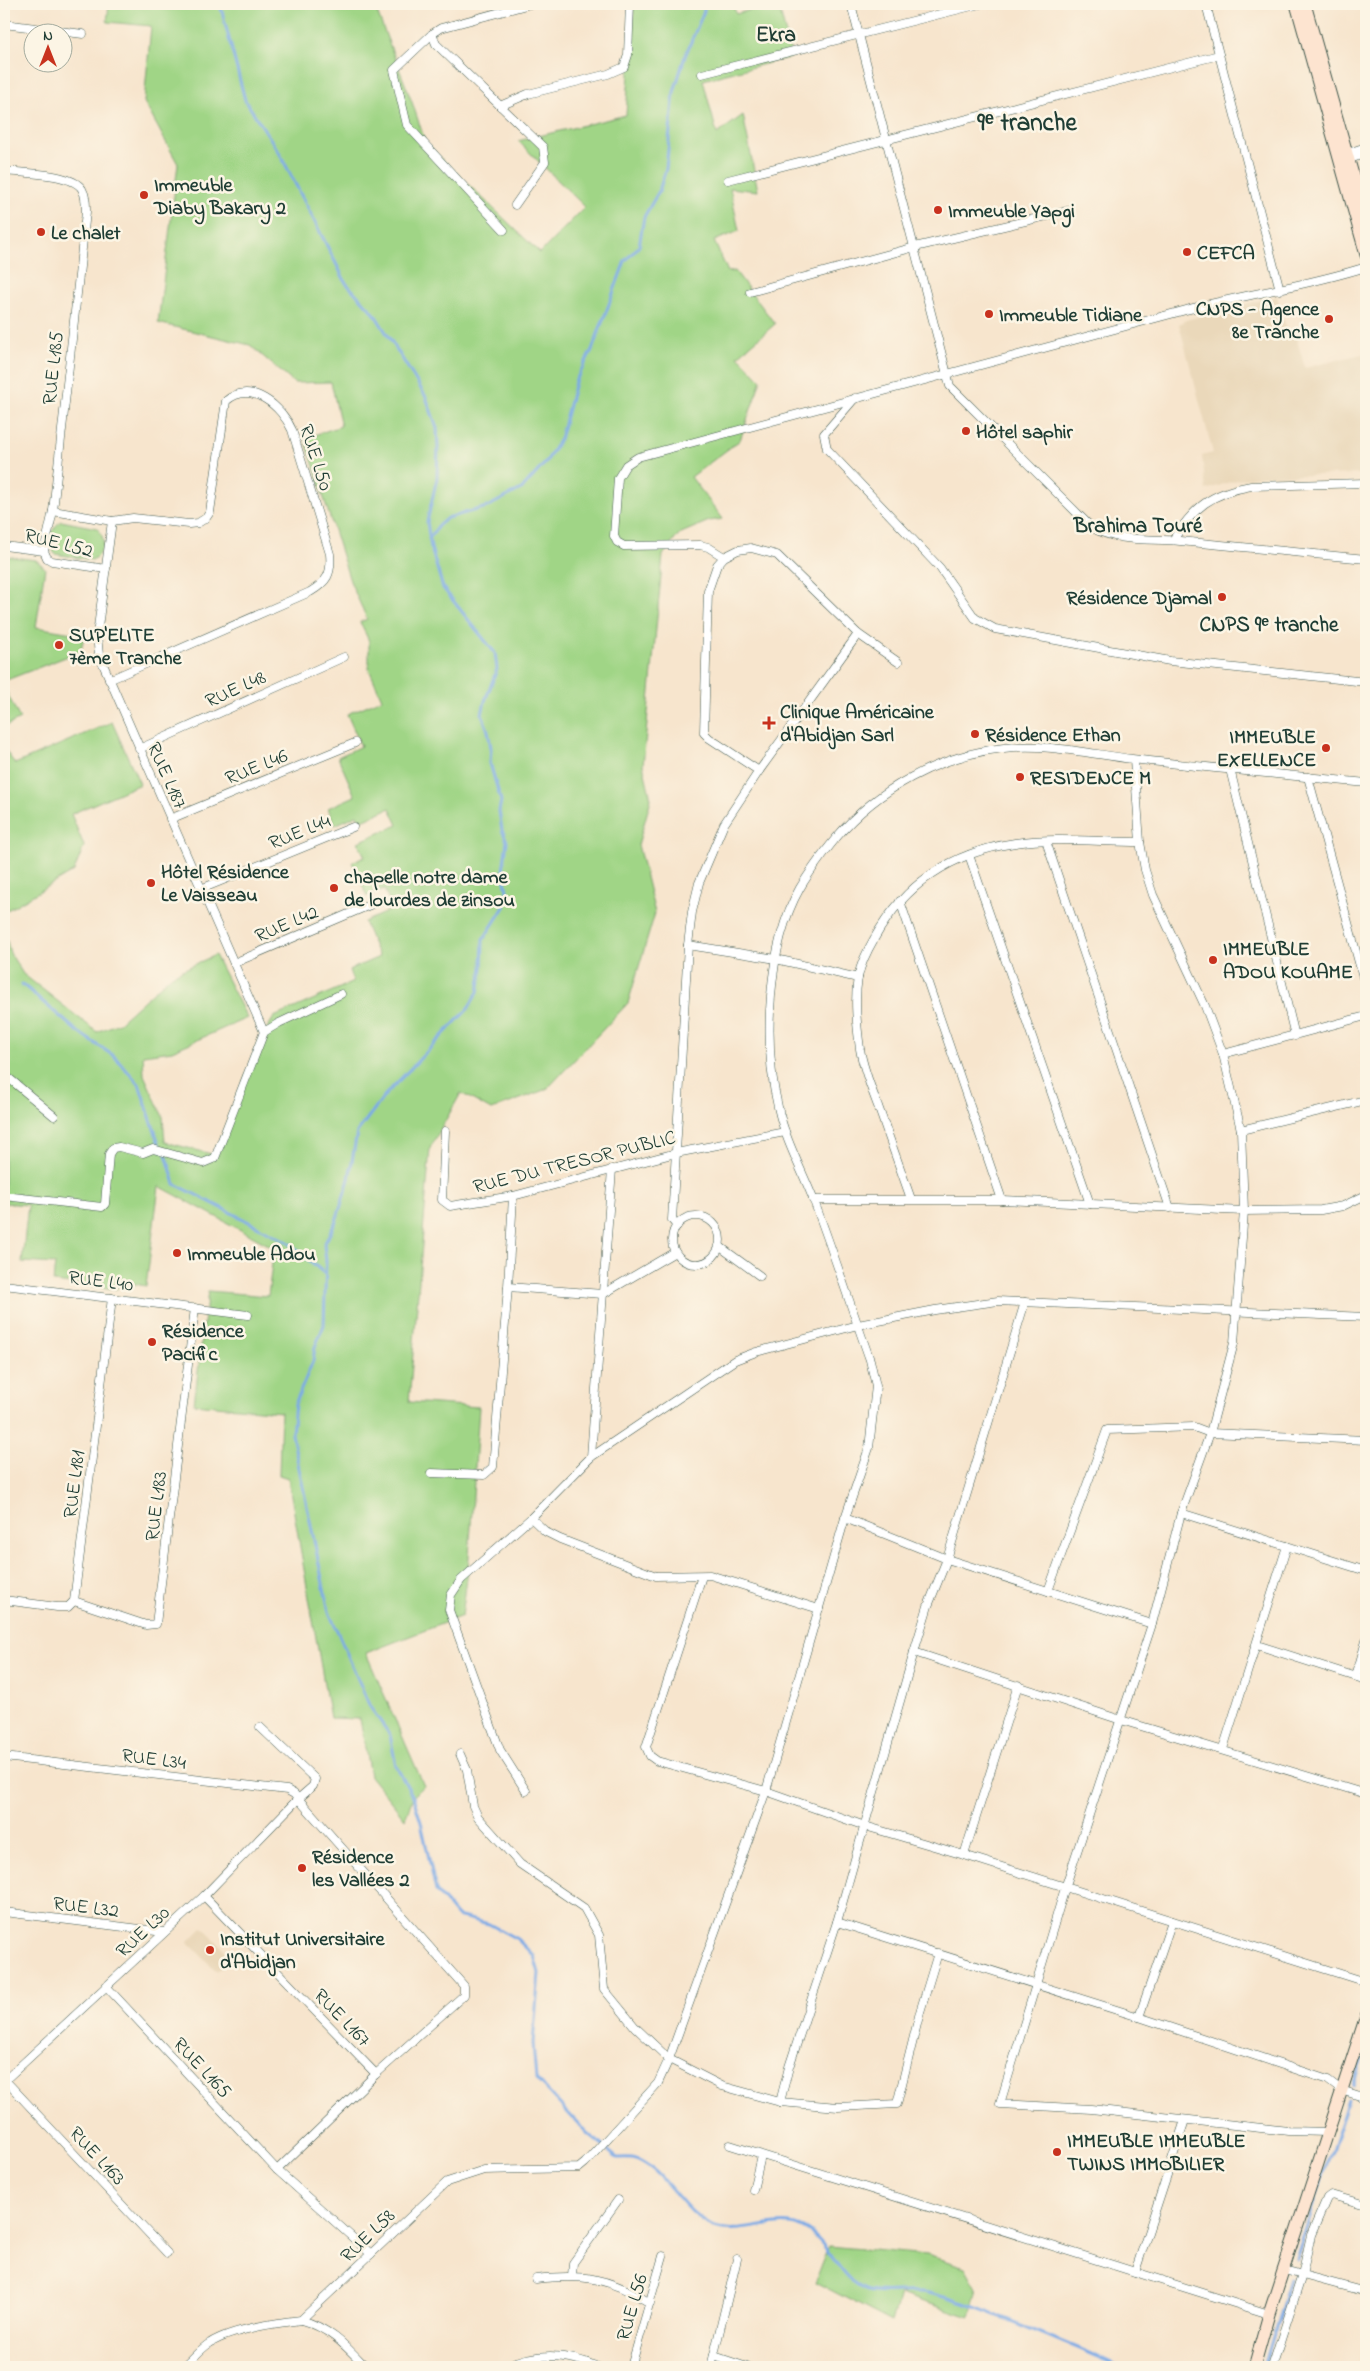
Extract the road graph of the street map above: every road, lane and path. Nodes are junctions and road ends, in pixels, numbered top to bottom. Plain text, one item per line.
1 (530, 4) edge
2 (630, 4) edge
3 (852, 4) edge
4 (980, 4) edge
5 (1206, 4) edge
6 (1296, 4) edge
7 (1306, 4) edge
8 (4, 24) edge
9 (83, 34) dead end
10 (432, 34) junction
11 (859, 34) junction
12 (1219, 55) junction
13 (702, 74) dead end
14 (500, 106) junction
15 (887, 140) junction
16 (1366, 147) edge
17 (1366, 153) edge
18 (1349, 156) junction
19 (4, 171) edge
20 (728, 180) dead end
21 (515, 205) dead end
22 (1068, 211) dead end
23 (1366, 221) edge
24 (504, 230) dead end
25 (915, 247) junction
26 (1366, 255) edge
27 (1366, 267) edge
28 (1280, 290) junction
29 (750, 292) dead end
30 (947, 375) junction
31 (854, 398) junction
32 (1366, 483) edge
33 (53, 511) junction
34 (112, 521) junction
35 (1172, 540) junction
36 (4, 546) edge
37 (44, 551) junction
38 (724, 557) junction
39 (1366, 558) edge
40 (106, 569) junction
41 (858, 634) junction
42 (344, 657) dead end
43 (898, 662) dead end
44 (109, 680) junction
45 (1366, 682) edge
46 (354, 743) dead end
47 (139, 749) junction
48 (1134, 760) junction
49 (1230, 769) junction
50 (759, 771) junction
51 (1308, 777) junction
52 (1366, 783) edge
53 (170, 819) junction
54 (353, 827) dead end
55 (1046, 841) junction
56 (1140, 842) junction
57 (969, 855) junction
58 (201, 889) junction
59 (379, 900) dead end
60 (900, 901) junction
61 (688, 945) junction
62 (776, 959) junction
63 (234, 963) junction
64 (858, 978) junction
65 (1366, 988) edge
66 (341, 994) dead end
67 (1366, 1016) edge
68 (264, 1032) junction
69 (1295, 1036) junction
70 (1222, 1054) junction
71 (4, 1074) edge
72 (1366, 1100) edge
73 (54, 1116) dead end
74 (1241, 1130) junction
75 (445, 1131) dead end
76 (785, 1132) junction
77 (676, 1152) junction
78 (612, 1169) junction
79 (1366, 1195) edge
80 (4, 1196) edge
81 (513, 1196) junction
82 (911, 1199) junction
83 (813, 1200) junction
84 (1002, 1200) junction
85 (1090, 1204) junction
86 (1170, 1208) junction
87 (1244, 1211) junction
88 (677, 1226) junction
89 (719, 1246) junction
90 (675, 1252) junction
91 (760, 1276) dead end
92 (4, 1285) edge
93 (508, 1287) junction
94 (603, 1294) junction
95 (112, 1298) junction
96 (1025, 1302) junction
97 (195, 1308) junction
98 (1236, 1313) junction
99 (248, 1314) dead end
100 (1366, 1317) edge
101 (858, 1325) junction
102 (1210, 1433) junction
103 (1366, 1440) edge
104 (591, 1457) junction
105 (431, 1473) dead end
106 (1181, 1513) junction
107 (531, 1518) junction
108 (845, 1518) junction
109 (1287, 1546) junction
110 (947, 1559) junction
111 (1366, 1571) edge
112 (702, 1576) junction
113 (1048, 1591) junction
114 (4, 1600) edge
115 (74, 1601) junction
116 (819, 1609) junction
117 (1152, 1624) junction
118 (1366, 1641) edge
119 (1257, 1645) junction
120 (914, 1652) junction
121 (1356, 1676) junction
122 (1366, 1680) edge
123 (1018, 1684) junction
124 (1121, 1720) junction
125 (260, 1727) dead end
126 (1224, 1749) junction
127 (460, 1754) dead end
128 (4, 1757) edge
129 (526, 1791) dead end
130 (766, 1791) junction
131 (1366, 1794) edge
132 (297, 1800) junction
133 (865, 1826) junction
134 (964, 1855) junction
135 (1065, 1888) junction
136 (204, 1896) junction
137 (4, 1912) edge
138 (1172, 1921) junction
139 (837, 1922) junction
140 (164, 1932) junction
141 (938, 1953) junction
142 (1366, 1982) edge
143 (106, 1986) junction
144 (1036, 1986) junction
145 (1366, 2016) edge
146 (1139, 2017) junction
147 (669, 2059) junction
148 (376, 2074) junction
149 (5, 2081) edge
150 (1341, 2090) junction
151 (1366, 2098) edge
152 (780, 2102) junction
153 (1185, 2120) junction
154 (1328, 2132) junction
155 (730, 2145) dead end
156 (762, 2156) junction
157 (277, 2170) junction
158 (753, 2190) dead end
159 (618, 2200) dead end
160 (1366, 2205) edge
161 (167, 2253) dead end
162 (371, 2254) junction
163 (663, 2256) dead end
164 (737, 2259) dead end
165 (1284, 2270) junction
166 (1135, 2272) junction
167 (1302, 2275) junction
168 (572, 2276) junction
169 (536, 2279) dead end
170 (1366, 2292) edge
171 (650, 2303) junction
172 (1269, 2314) junction
173 (301, 2320) junction
174 (714, 2356) junction
175 (183, 2367) edge
176 (366, 2367) edge
177 (504, 2367) edge
178 (598, 2367) edge
179 (631, 2367) edge
180 (711, 2367) edge
181 (747, 2367) edge
182 (1254, 2367) edge
183 (1272, 2367) edge

1 - 10 street
2 - 14 street
3 - 11 street
4 - 11 street
5 - 12 street
6 - 26 street
7 - 18 street
8 - 9 street
10 - 14 street
10 - 24 street
11 - 13 street
11 - 15 street
12 - 15 street
12 - 28 street
14 - 21 street
15 - 20 street
15 - 25 street
16 - 18 street
17 - 18 street
18 - 23 street
19 - 33 street, RUE L185
22 - 25 street
25 - 29 street
25 - 30 street
27 - 28 street
28 - 30 street
30 - 31 street
30 - 35 street
31 - 38 street
31 - 45 street
32 - 35 street
33 - 34 street, RUE L50
33 - 37 street, RUE L185
34 - 40 street, RUE L187
34 - 44 street, RUE L50
35 - 39 street
36 - 37 street, RUE L52
37 - 40 street, RUE L52
38 - 41 street
38 - 50 street
40 - 44 street, RUE L187
41 - 43 street
41 - 50 street
42 - 47 street, RUE L48
44 - 47 street, RUE L187
46 - 53 street, RUE L46
47 - 53 street, RUE L187
48 - 49 street
48 - 56 street
48 - 62 street
49 - 51 street
49 - 69 street
50 - 61 street
51 - 52 street
51 - 65 street
53 - 58 street, RUE L187
54 - 58 street, RUE L44
55 - 56 street
55 - 57 street
55 - 86 street
56 - 70 street
57 - 60 street
57 - 85 street
58 - 63 street, RUE L187
59 - 63 street, RUE L42
60 - 64 street
60 - 84 street
61 - 62 street
61 - 77 street
62 - 64 street
62 - 76 street
63 - 68 street, RUE L187
64 - 82 street
66 - 68 street
67 - 69 street
68 - 80 street
69 - 70 street
70 - 74 street
71 - 73 street
72 - 74 street
74 - 87 street
75 - 81 street, RUE DU TRESOR PUBLIC
76 - 77 street, RUE DU TRESOR PUBLIC
76 - 83 street
77 - 78 street, RUE DU TRESOR PUBLIC
77 - 88 street
78 - 81 street, RUE DU TRESOR PUBLIC
78 - 94 street
79 - 87 street
81 - 93 street
82 - 83 street
82 - 84 street
83 - 101 street
84 - 85 street
85 - 86 street
86 - 87 street
87 - 98 street
88 - 89 street
88 - 90 street
89 - 90 street
89 - 91 street
90 - 94 street
92 - 95 street, RUE L40
93 - 94 street
93 - 105 street
94 - 104 street
95 - 97 street, RUE L40
95 - 115 street, RUE L181
96 - 98 street
96 - 101 street
96 - 110 street
97 - 99 street, RUE L40
97 - 115 street, RUE L183
98 - 100 street
98 - 102 street
101 - 104 street
101 - 108 street
102 - 103 street
102 - 106 street
102 - 113 street
104 - 107 street
106 - 109 street
106 - 117 street
107 - 112 street
107 - 129 street
108 - 110 street
108 - 116 street
109 - 111 street
109 - 119 street
110 - 113 street
110 - 120 street
112 - 116 street
112 - 130 street
113 - 117 street
114 - 115 street
116 - 130 street
117 - 124 street
118 - 121 street
119 - 121 street
119 - 126 street
120 - 123 street
120 - 133 street
121 - 122 street
123 - 124 street
123 - 134 street
124 - 126 street
124 - 135 street
125 - 132 street, RUE L30
126 - 131 street
127 - 147 street
128 - 132 street, RUE L34
130 - 133 street
130 - 147 street
132 - 136 street, RUE L30
132 - 148 street, RUE L34
133 - 134 street
133 - 139 street
134 - 135 street
135 - 138 street
135 - 144 street
136 - 140 street, RUE L30
136 - 148 street, RUE L167
137 - 140 street, RUE L32
138 - 142 street
138 - 146 street
139 - 141 street
139 - 152 street
140 - 143 street, RUE L30
141 - 144 street
141 - 152 street
143 - 149 street, RUE L30
143 - 157 street, RUE L165
144 - 146 street
144 - 153 street
145 - 150 street
146 - 150 street
147 - 152 street
147 - 162 street, RUE L58
148 - 157 street, RUE L34
149 - 161 street, RUE L163
150 - 151 street
150 - 154 street
153 - 154 street
153 - 166 street
154 - 165 street
155 - 156 street
156 - 158 street
156 - 166 street
157 - 162 street, RUE L165
159 - 168 street
160 - 167 street
162 - 173 street, RUE L58
163 - 171 street, RUE L56
164 - 174 street
165 - 167 street
165 - 172 street
166 - 172 street
167 - 170 street
167 - 183 street
168 - 169 street
168 - 171 street
171 - 179 street, RUE L56
172 - 182 street
173 - 175 street
173 - 176 street
174 - 180 street
174 - 181 street
177 - 178 street

